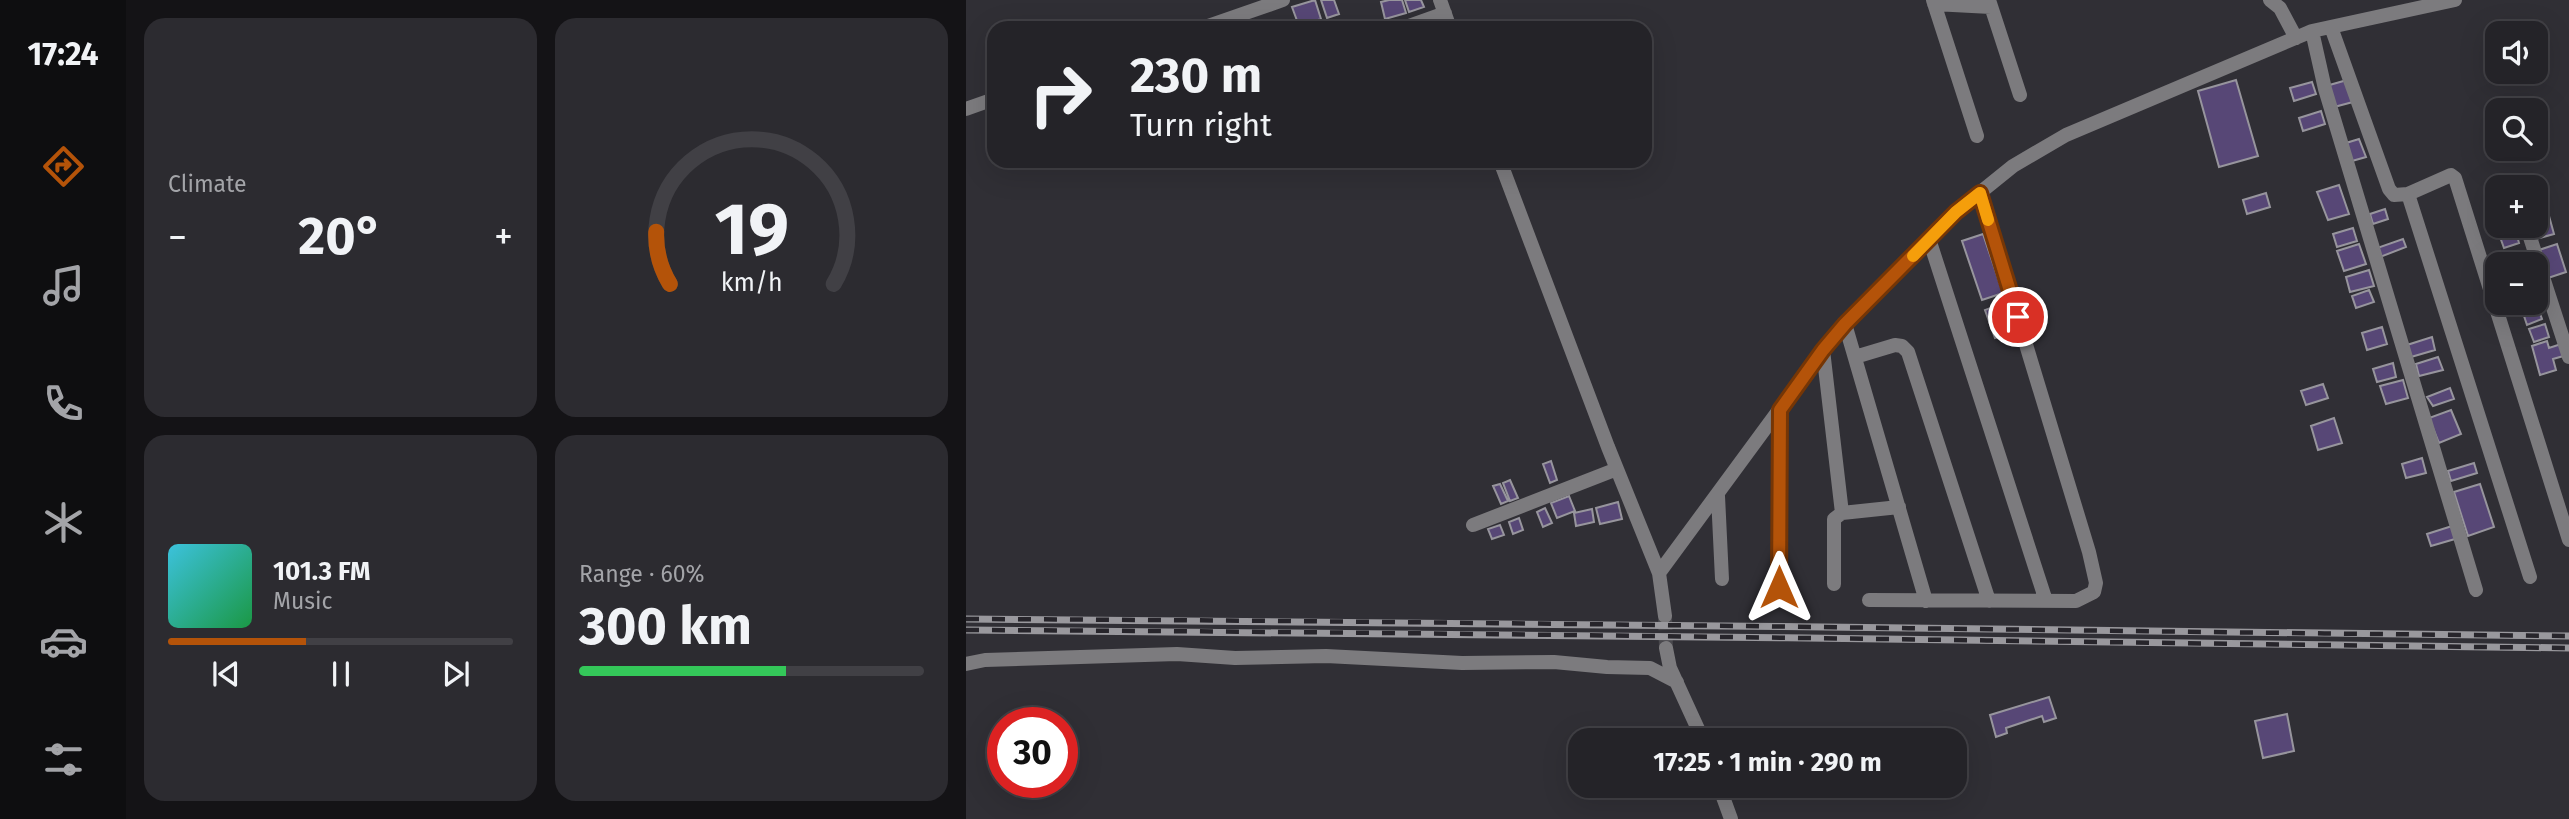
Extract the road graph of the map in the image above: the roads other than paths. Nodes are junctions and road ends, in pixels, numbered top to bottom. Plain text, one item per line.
1 (1283, 0) edge
2 (2455, 0) edge
3 (1934, 2) edge
4 (1990, 3) edge
5 (2275, 4) edge
6 (1442, 7) edge
7 (1238, 21) edge
8 (1416, 21) edge
9 (2331, 27) junction
10 (2312, 31) junction
11 (2294, 34) junction
12 (2020, 95) dead end
13 (987, 102) edge
14 (966, 109) edge
15 (1977, 136) dead end
16 (1503, 168) edge
17 (1980, 193) junction
18 (2408, 194) junction
19 (2530, 238) edge
20 (1929, 239) junction
21 (1845, 324) junction
22 (1823, 350) junction
23 (1855, 357) junction
24 (2569, 357) edge
25 (1780, 410) junction
26 (1617, 470) junction
27 (1718, 496) junction
28 (1899, 507) junction
29 (1842, 513) junction
30 (1473, 525) dead end
31 (2569, 540) edge
32 (1659, 573) junction
33 (2530, 577) dead end
34 (1722, 579) dead end
35 (1834, 584) dead end
36 (1779, 587) dead end
37 (2476, 590) dead end
38 (1869, 600) dead end
39 (1926, 601) junction
40 (1989, 601) junction
41 (2046, 601) junction
42 (1665, 616) tunnel mouth
43 (1666, 648) tunnel mouth
44 (966, 664) edge
45 (1677, 682) junction
46 (1698, 728) edge
47 (1723, 798) edge
48 (1731, 819) edge

1 - 7 street
2 - 9 street
3 - 4 street
3 - 15 street
4 - 12 street
5 - 11 street
6 - 8 street
9 - 10 street
9 - 18 street
10 - 11 street
10 - 37 street
11 - 17 street
13 - 14 street
16 - 26 street
17 - 20 street
17 - 41 street
18 - 31 street
18 - 33 street
19 - 24 street
20 - 21 street
20 - 41 street
21 - 22 street
21 - 23 street
22 - 25 street
22 - 29 street
23 - 28 street
23 - 40 street
25 - 27 street
25 - 36 street
26 - 30 street
26 - 32 street
27 - 32 street
27 - 34 street
28 - 29 street
28 - 39 street
29 - 35 street
32 - 42 street
38 - 39 street
39 - 40 street
40 - 41 street
43 - 45 street
44 - 45 street
45 - 46 street
47 - 48 street

